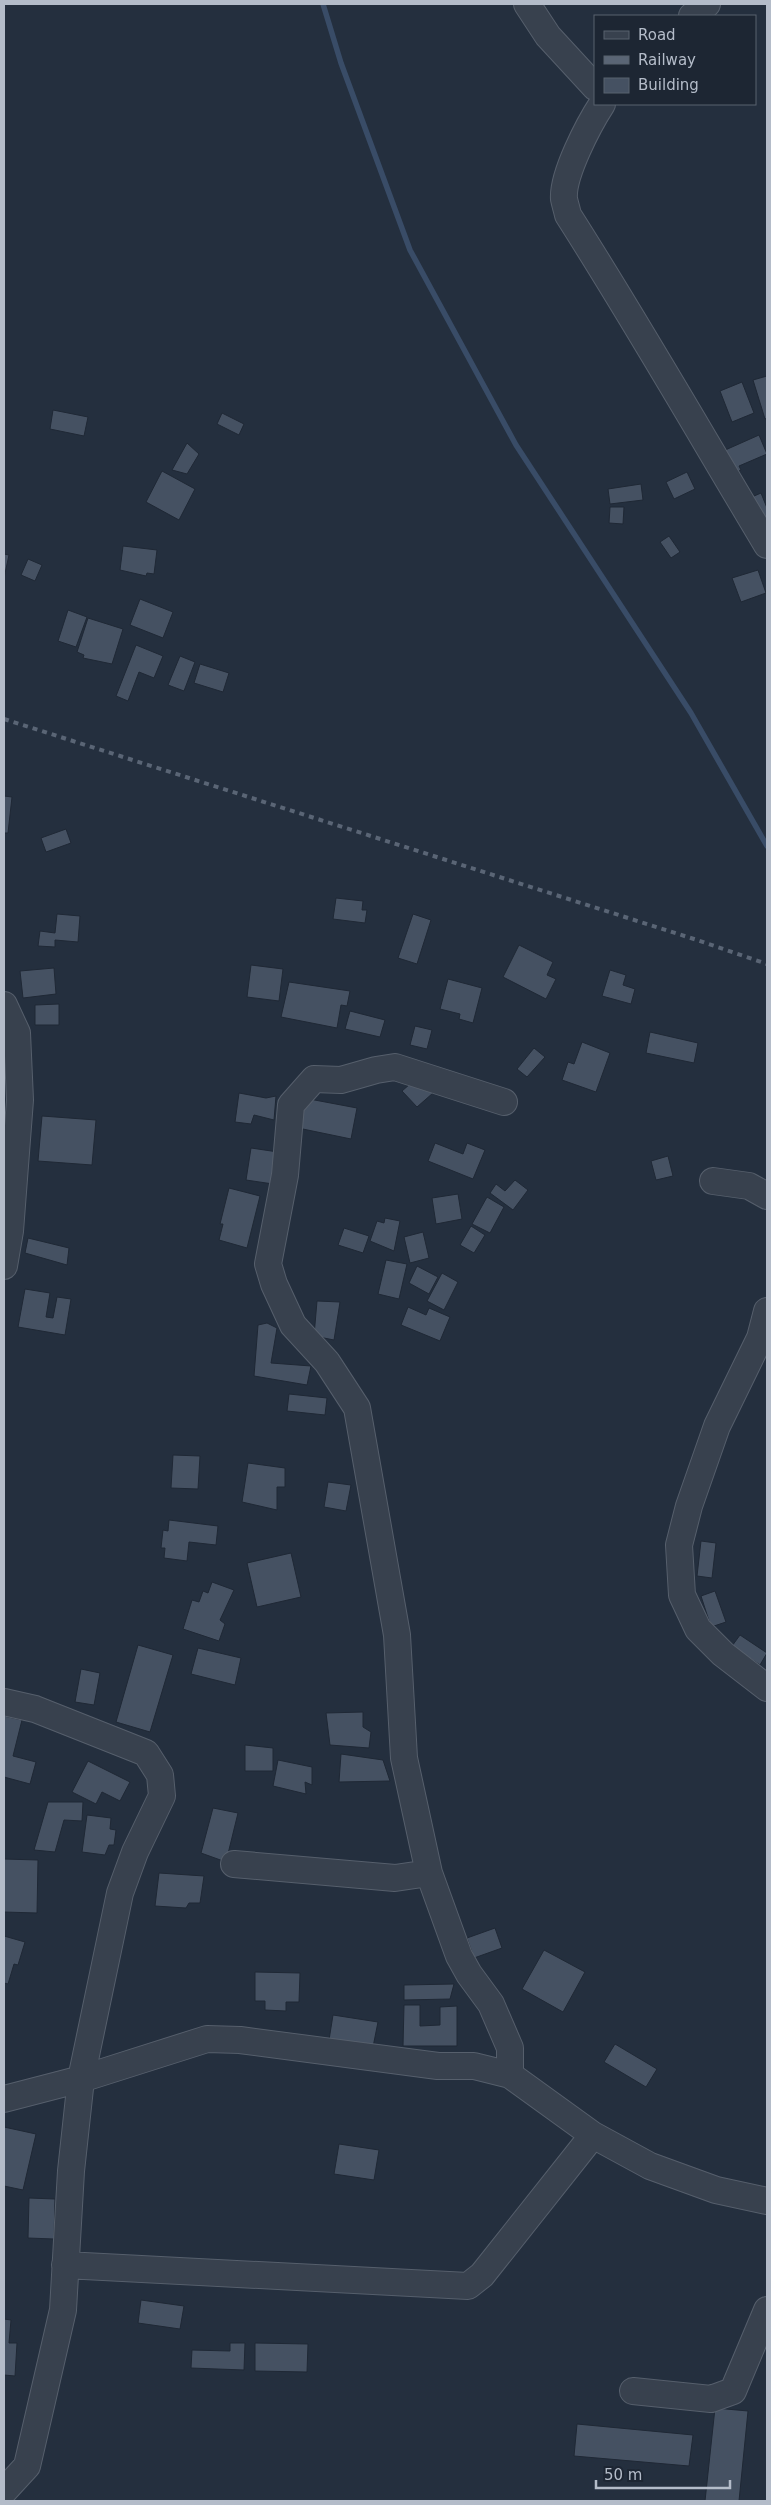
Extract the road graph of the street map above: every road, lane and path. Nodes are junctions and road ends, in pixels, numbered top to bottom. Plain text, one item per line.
1 (527, 4) edge
2 (707, 4) edge
3 (693, 15) edge
4 (594, 86) edge
5 (601, 105) edge
6 (767, 545) edge
7 (4, 1005) edge
8 (504, 1102) dead end
9 (713, 1181) dead end
10 (767, 1196) edge
11 (4, 1266) edge
12 (767, 1311) edge
13 (767, 1688) edge
14 (4, 1702) edge
15 (234, 1864) dead end
16 (429, 1874) junction
17 (510, 2075) junction
18 (81, 2079) junction
19 (4, 2099) edge
20 (594, 2135) junction
21 (767, 2201) edge
22 (65, 2264) junction
23 (767, 2310) edge
24 (634, 2391) dead end
25 (4, 2491) edge

1 - 4 street
2 - 3 street
5 - 6 street
7 - 11 street
8 - 16 street
9 - 10 street
12 - 13 street
14 - 18 street
15 - 16 street
16 - 17 street
17 - 18 street
17 - 20 street
18 - 19 street
18 - 22 street
20 - 21 street
20 - 22 street
22 - 25 street
23 - 24 street

